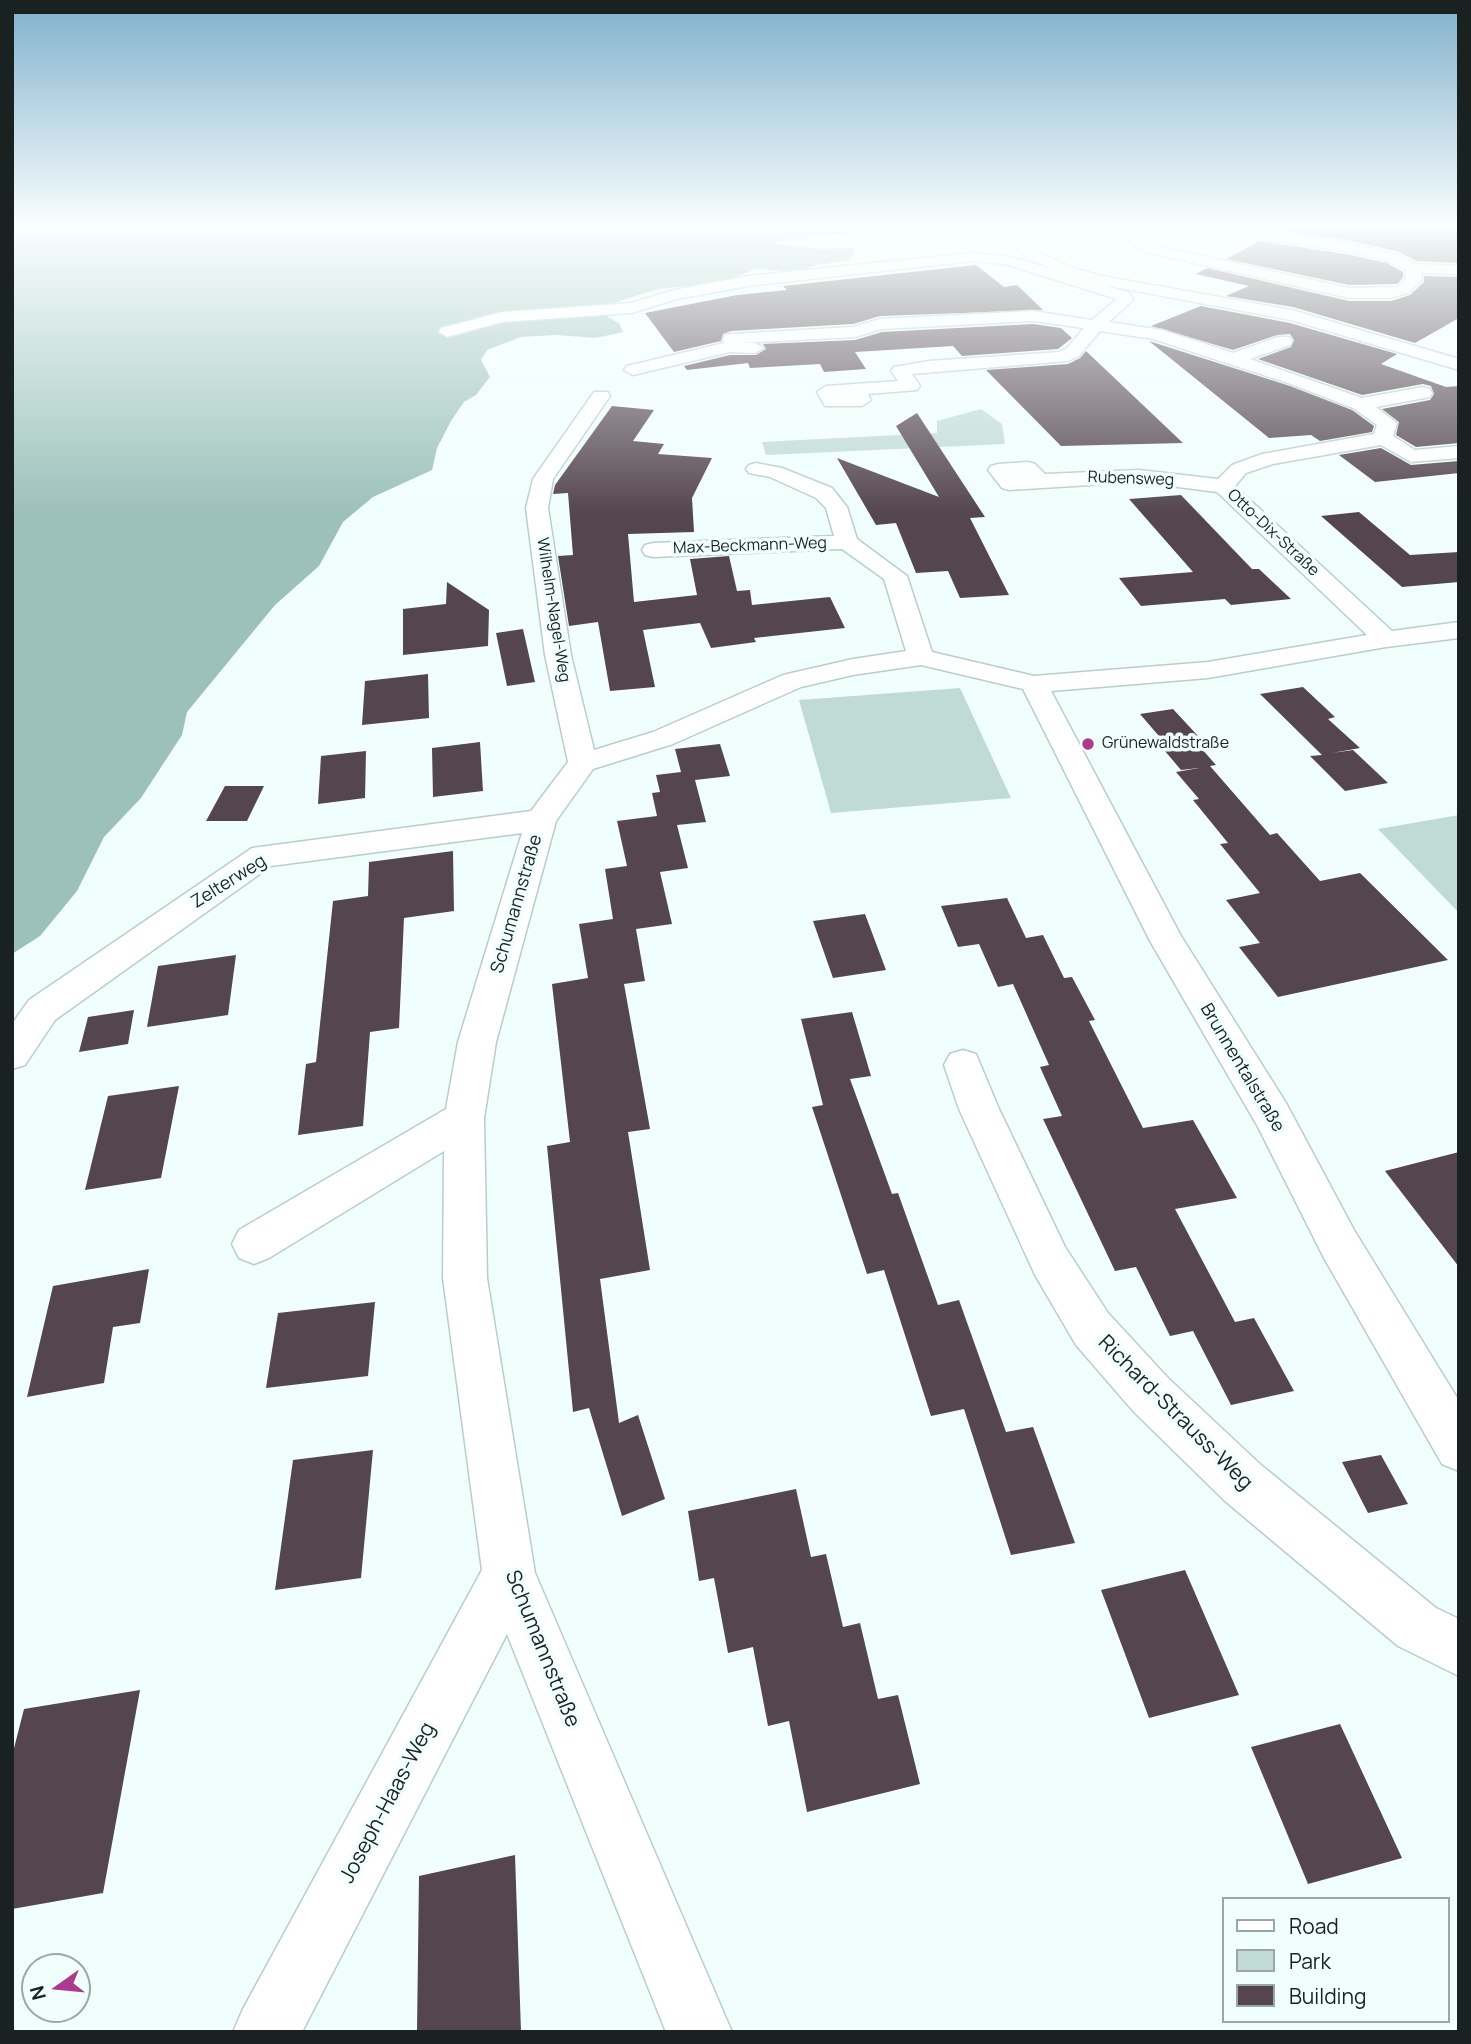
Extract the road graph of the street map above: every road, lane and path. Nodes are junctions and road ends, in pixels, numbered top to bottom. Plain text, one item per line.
1 (475, 324) edge
2 (879, 324) edge
3 (1085, 324) edge
4 (1328, 324) edge
5 (1095, 326) junction
6 (447, 332) dead end
7 (1284, 341) dead end
8 (1233, 359) junction
9 (1459, 365) edge
10 (633, 370) dead end
11 (856, 390) dead end
12 (1423, 393) dead end
13 (601, 396) dead end
14 (1360, 404) junction
15 (1383, 438) junction
16 (1459, 452) edge
17 (560, 454) junction
18 (584, 456) dead end
19 (755, 469) dead end
20 (1039, 481) dead end
21 (1223, 486) junction
22 (847, 542) junction
23 (653, 550) dead end
24 (1459, 630) edge
25 (1386, 639) junction
26 (921, 657) junction
27 (1034, 684) junction
28 (583, 763) junction
29 (541, 820) junction
30 (12, 1055) edge
31 (963, 1065) dead end
32 (464, 1118) junction
33 (254, 1244) dead end
34 (1459, 1447) edge
35 (509, 1574) junction
36 (1459, 1649) edge
37 (266, 2032) edge
38 (699, 2032) edge

1 - 6 street
2 - 10 street
3 - 5 street
4 - 9 street
5 - 8 street
5 - 11 street
7 - 8 street
8 - 14 street
12 - 14 street
13 - 17 street, Wilhelm-Nagel-Weg
14 - 15 street
15 - 16 street
15 - 21 street, Otto-Dix-Straße
17 - 18 street
17 - 28 street, Wilhelm-Nagel-Weg
19 - 22 street, Max-Beckmann-Weg
20 - 21 street, Rubensweg
21 - 25 street, Otto-Dix-Straße
22 - 23 street, Max-Beckmann-Weg
22 - 26 street, Max-Beckmann-Weg
24 - 25 street
25 - 27 street
26 - 27 street
26 - 28 street
27 - 34 street, Brunnentalstraße
28 - 29 street, Schumannstraße
29 - 30 street, Zelterweg
29 - 32 street, Schumannstraße
31 - 36 street, Richard-Strauss-Weg
32 - 33 street
32 - 35 street, Schumannstraße
35 - 37 street, Joseph-Haas-Weg
35 - 38 street, Schumannstraße

